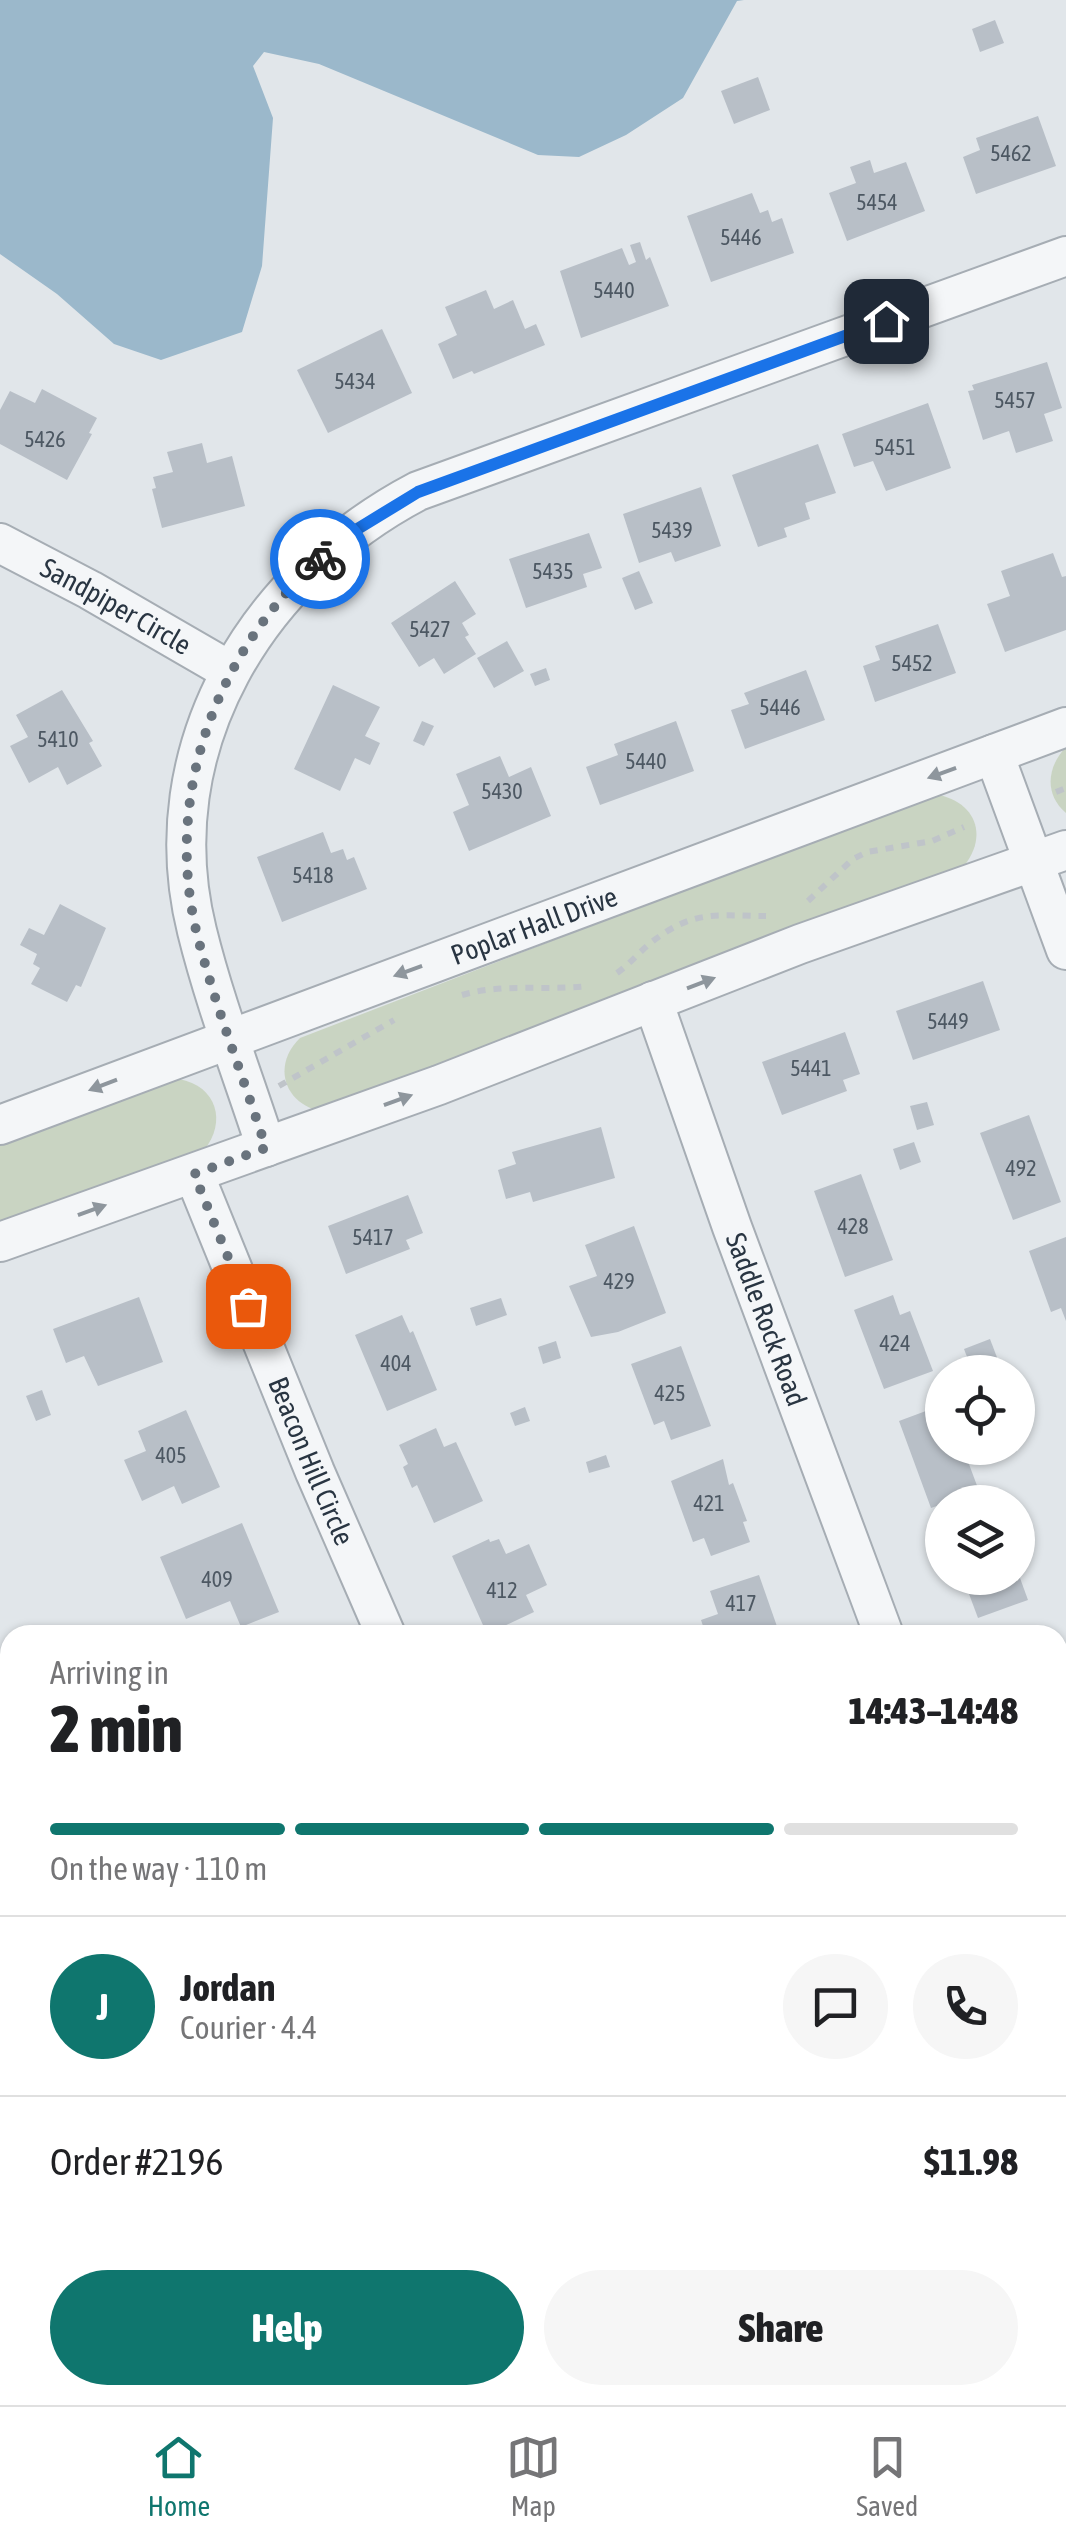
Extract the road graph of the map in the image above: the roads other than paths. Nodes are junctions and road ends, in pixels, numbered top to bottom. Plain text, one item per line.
1 (1066, 256) edge
2 (0, 542) edge
3 (230, 672) junction
4 (1066, 727) edge
5 (994, 754) junction
6 (1050, 856) edge
7 (1066, 950) edge
8 (653, 1002) junction
9 (230, 1037) junction
10 (0, 1125) edge
11 (266, 1148) junction
12 (194, 1174) junction
13 (0, 1242) edge
14 (382, 1625) edge
15 (880, 1625) edge

1 - 3 street
2 - 3 street, Sandpiper Circle
3 - 9 street
4 - 5 street, Poplar Hall Drive
5 - 6 street
5 -> 9 street, Poplar Hall Drive
6 - 7 street
8 -> 6 street
11 -> 8 street
8 - 15 street, Saddle Rock Road
9 -> 10 street, Poplar Hall Drive
9 - 11 street
11 - 12 street
13 -> 12 street
12 - 14 street, Beacon Hill Circle

